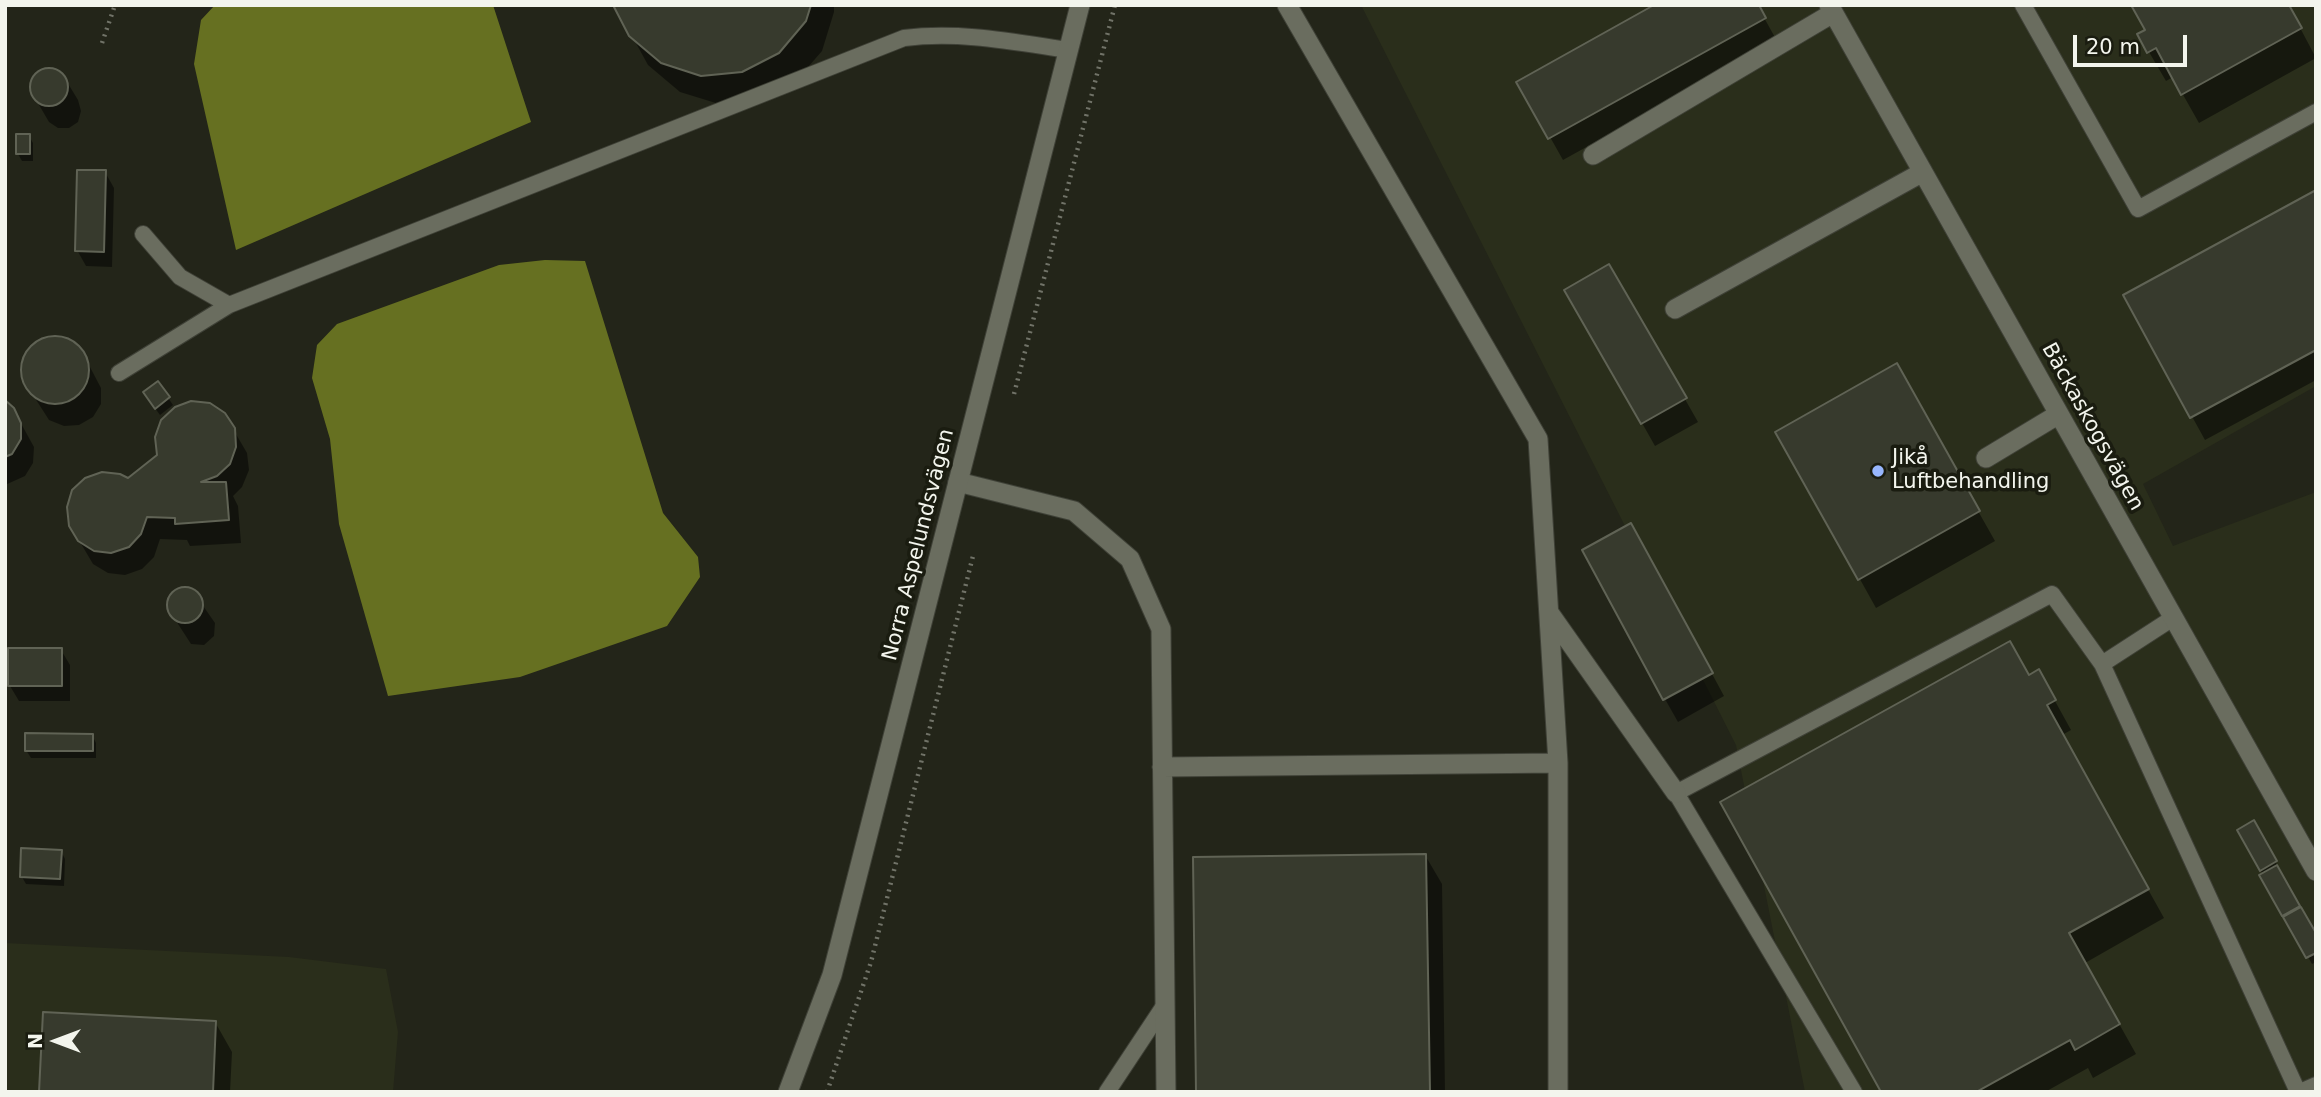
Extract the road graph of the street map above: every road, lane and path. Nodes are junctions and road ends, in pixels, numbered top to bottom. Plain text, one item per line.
1 (115, 5) edge
2 (1080, 5) edge
3 (1115, 5) edge
4 (1287, 5) edge
5 (2022, 5) edge
6 (1831, 9) edge
7 (102, 43) dead end
8 (1069, 50) junction
9 (2316, 112) edge
10 (1594, 155) dead end
11 (1923, 172) junction
12 (143, 234) dead end
13 (229, 305) junction
14 (1675, 309) dead end
15 (119, 373) dead end
16 (1014, 396) dead end
17 (2059, 414) junction
18 (1986, 458) dead end
19 (958, 482) junction
20 (976, 544) dead end
21 (1549, 612) junction
22 (2174, 618) junction
23 (2102, 664) junction
24 (1558, 763) junction
25 (1162, 767) junction
26 (1676, 793) junction
27 (2316, 871) edge
28 (1164, 1006) junction
29 (2316, 1085) edge
30 (788, 1092) edge
31 (827, 1092) edge
32 (1107, 1092) edge
33 (1166, 1092) edge
34 (1558, 1092) edge
35 (1854, 1092) edge
36 (2299, 1092) edge

1 - 7 path
2 - 8 street, Norra Aspelundsvägen
3 - 16 path
4 - 21 street
5 - 9 lane
6 - 10 street
6 - 11 street, Bäckaskogsvägen
8 - 13 lane
8 - 19 street, Norra Aspelundsvägen
11 - 14 street
11 - 17 street, Bäckaskogsvägen
12 - 13 lane
13 - 15 lane
17 - 18 street
17 - 22 street, Bäckaskogsvägen
19 - 25 street
19 - 30 street, Norra Aspelundsvägen
20 - 31 path
21 - 24 street
21 - 26 street
22 - 23 lane
22 - 27 street, Bäckaskogsvägen
23 - 26 lane
23 - 36 lane
24 - 25 street
24 - 34 street
25 - 28 street
26 - 35 lane
28 - 32 lane
28 - 33 street
29 - 36 lane

